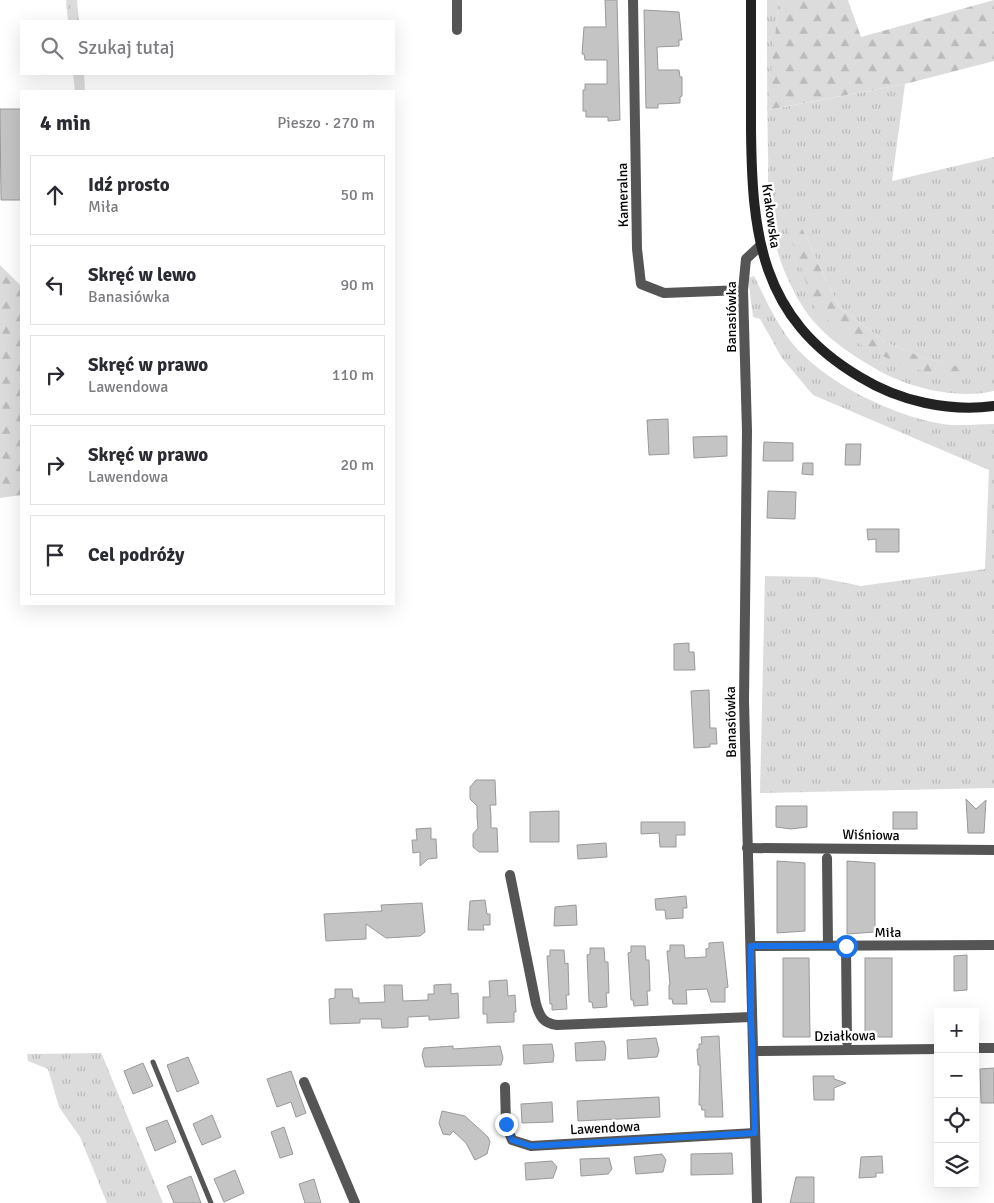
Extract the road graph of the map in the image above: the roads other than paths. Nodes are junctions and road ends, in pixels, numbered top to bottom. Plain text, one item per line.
1 (457, 0) edge
2 (633, 0) edge
3 (751, 0) edge
4 (457, 30) dead end
5 (760, 246) junction
6 (743, 290) junction
7 (994, 406) edge
8 (747, 848) junction
9 (994, 850) edge
10 (828, 858) dead end
11 (510, 875) dead end
12 (828, 945) junction
13 (994, 945) edge
14 (751, 946) junction
15 (846, 946) junction
16 (751, 1017) junction
17 (847, 1042) dead end
18 (979, 1048) edge
19 (994, 1048) edge
20 (934, 1049) edge
21 (753, 1051) junction
22 (153, 1062) dead end
23 (304, 1082) dead end
24 (505, 1087) dead end
25 (755, 1133) junction
26 (211, 1203) edge
27 (355, 1203) edge
28 (757, 1203) edge

1 - 4 street
2 - 6 street, Kameralna
3 - 5 main road, Krakowska
5 - 6 street, Banasiówka
5 - 7 main road, Krakowska
6 - 8 street, Banasiówka
8 - 9 street, Wiśniowa
8 - 14 street, Banasiówka
10 - 12 street
11 - 16 street
12 - 14 street, Miła
12 - 15 street, Miła
13 - 15 street, Miła
14 - 16 street, Banasiówka
15 - 17 street
16 - 21 street, Banasiówka
18 - 19 street
20 - 21 street, Działkowa
21 - 25 street, Banasiówka
22 - 26 lane
23 - 27 street
24 - 25 street, Lawendowa
25 - 28 street, Banasiówka

